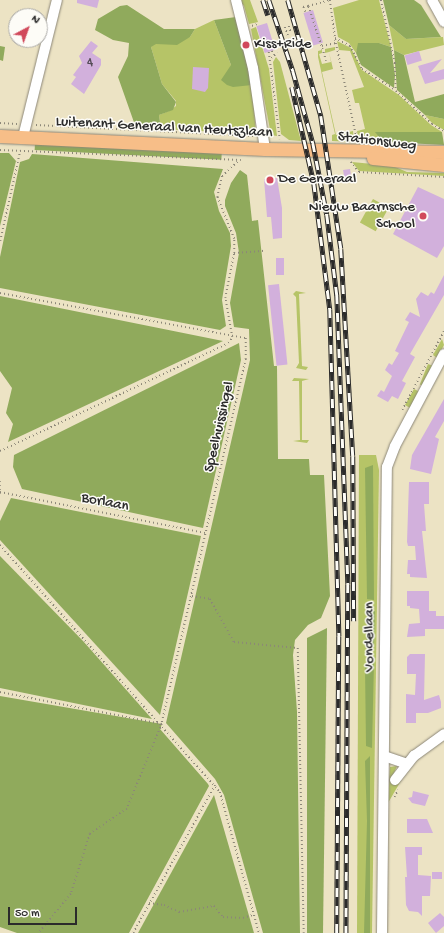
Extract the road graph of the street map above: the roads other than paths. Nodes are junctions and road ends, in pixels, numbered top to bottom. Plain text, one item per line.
1 (57, 0) edge
2 (236, 0) edge
3 (432, 0) edge
4 (444, 22) edge
5 (25, 131) junction
6 (0, 136) edge
7 (265, 143) junction
8 (327, 151) junction
9 (444, 152) edge
10 (444, 165) edge
11 (444, 354) edge
12 (444, 734) edge
13 (384, 756) junction
14 (407, 764) junction
15 (395, 780) dead end
16 (382, 933) edge

1 - 5 street
2 - 7 street
3 - 4 street
5 - 6 main road, Luitenant Generaal van Heutszlaan
5 - 7 main road, Luitenant Generaal van Heutszlaan
7 - 8 main road, Luitenant Generaal van Heutszlaan
8 - 9 main road, Stationsweg
8 - 10 main road, Stationsweg
11 - 13 street, Vondellaan
12 - 14 street
13 - 14 street
13 - 16 street, Vondellaan
14 - 15 street

